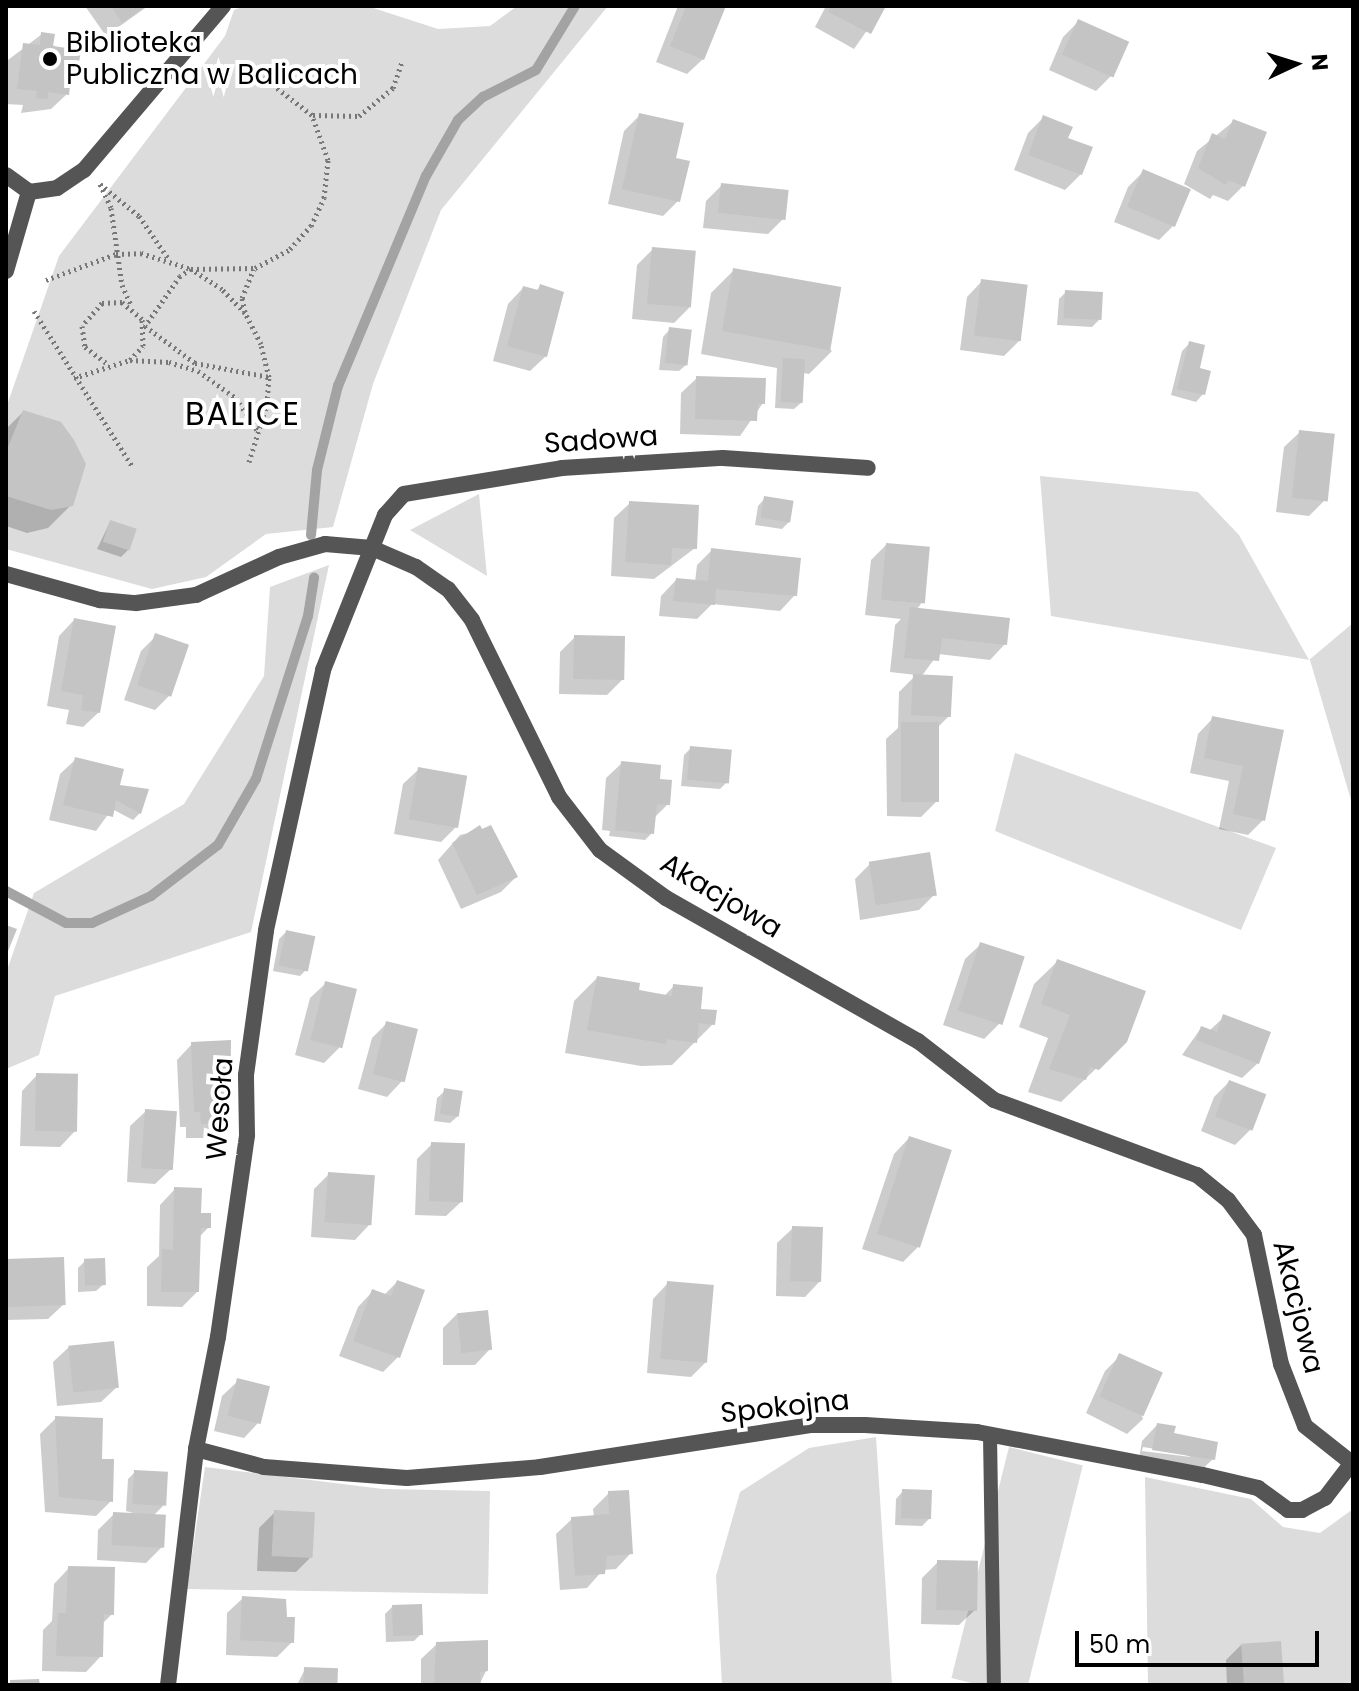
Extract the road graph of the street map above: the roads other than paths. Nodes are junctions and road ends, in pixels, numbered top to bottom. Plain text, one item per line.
1 (223, 6) edge
2 (6, 175) edge
3 (29, 192) junction
4 (6, 271) edge
5 (868, 468) dead end
6 (372, 548) junction
7 (6, 574) edge
8 (990, 1435) junction
9 (196, 1449) junction
10 (1352, 1464) edge
11 (168, 1685) edge
12 (994, 1685) edge

1 - 3 street
2 - 3 street
3 - 4 street
5 - 6 street, Sadowa
6 - 7 street, Akacjowa
6 - 9 street, Wesoła
6 - 10 street, Akacjowa
8 - 9 street, Spokojna
8 - 10 street, Spokojna
8 - 12 lane
9 - 11 street, Wesoła

